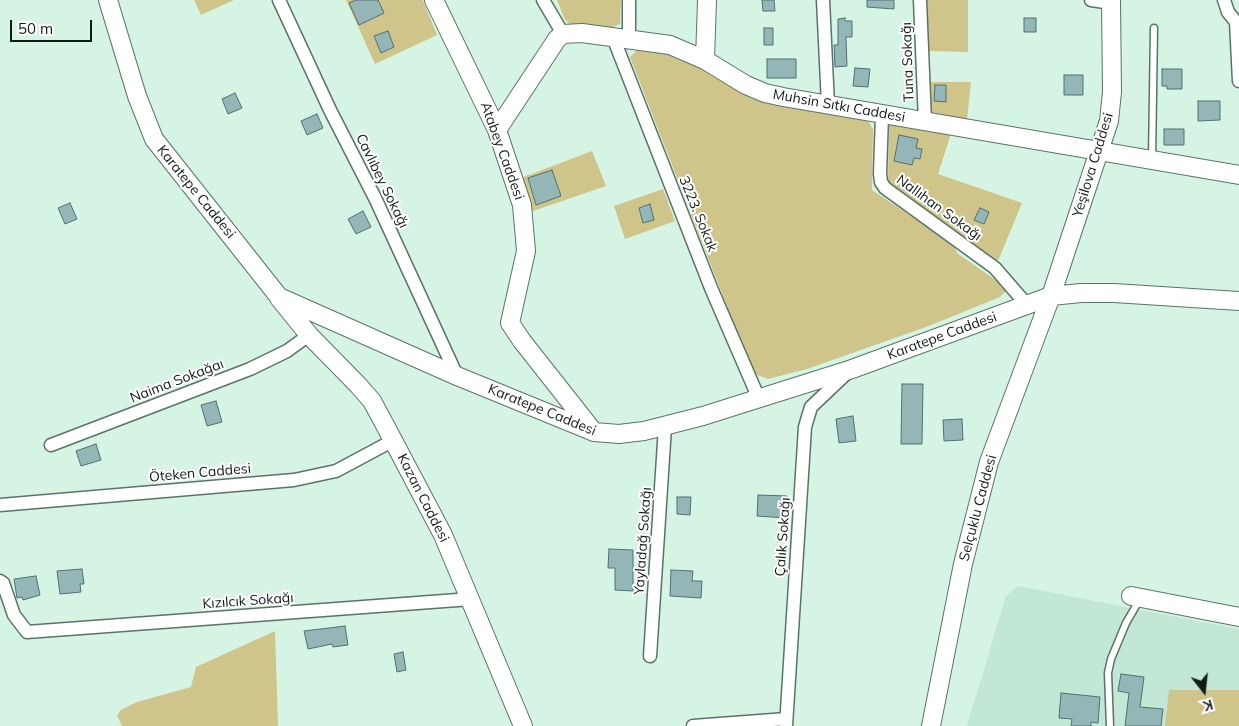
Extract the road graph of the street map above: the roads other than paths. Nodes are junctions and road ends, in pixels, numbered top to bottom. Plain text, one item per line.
1 (108, 0) edge
2 (279, 0) edge
3 (434, 0) edge
4 (543, 0) edge
5 (629, 0) edge
6 (707, 0) edge
7 (823, 0) edge
8 (920, 0) edge
9 (1091, 0) edge
10 (1224, 0) edge
11 (1112, 2) edge
12 (1238, 22) edge
13 (1154, 28) dead end
14 (563, 34) junction
15 (621, 38) junction
16 (705, 60) junction
17 (1239, 81) edge
18 (828, 105) junction
19 (882, 115) junction
20 (925, 122) junction
21 (497, 130) junction
22 (1100, 152) junction
23 (1152, 161) junction
24 (1239, 175) edge
25 (1051, 296) junction
26 (279, 297) junction
27 (1239, 301) edge
28 (1027, 305) junction
29 (309, 335) junction
30 (852, 369) junction
31 (457, 376) junction
32 (759, 399) junction
33 (665, 427) junction
34 (594, 432) junction
35 (394, 440) junction
36 (51, 445) dead end
37 (0, 505) edge
38 (0, 581) edge
39 (1136, 597) joint
40 (471, 598) junction
41 (1239, 617) edge
42 (650, 656) dead end
43 (786, 722) edge
44 (522, 726) edge
45 (693, 726) edge
46 (931, 726) edge
47 (1110, 726) edge

1 - 26 street, Karatepe Caddesi
2 - 31 street, Cavlıbey Sokağı
3 - 21 street, Atabey Caddesi
4 - 14 street
5 - 15 street
6 - 16 street
7 - 18 street
8 - 20 street, Tuna Sokağı
9 - 11 street
10 - 12 street
11 - 22 street, Yeşilova Caddesi
12 - 17 street
13 - 23 lane
14 - 15 street, Muhsin Sıtkı Caddesi
14 - 21 street
15 - 16 street, Muhsin Sıtkı Caddesi
15 - 32 street, 3223. Sokak
16 - 18 street, Muhsin Sıtkı Caddesi
18 - 19 street, Muhsin Sıtkı Caddesi
19 - 20 street, Muhsin Sıtkı Caddesi
19 - 28 street, Nallıhan Sokağı
20 - 22 street, Muhsin Sıtkı Caddesi
21 - 34 street, Atabey Caddesi
22 - 23 street, Muhsin Sıtkı Caddesi
22 - 25 street, Yeşilova Caddesi
23 - 24 street, Muhsin Sıtkı Caddesi
25 - 27 street, Karatepe Caddesi
25 - 28 street, Karatepe Caddesi
25 - 46 street, Selçuklu Caddesi
26 - 29 street, Kazan Caddesi
26 - 31 street, Karatepe Caddesi
28 - 30 street, Karatepe Caddesi
29 - 35 street, Kazan Caddesi
29 - 36 street, Naima Sokağaı
30 - 32 street, Karatepe Caddesi
30 - 43 street, Çalık Sokağı
31 - 34 street, Karatepe Caddesi
32 - 33 street, Karatepe Caddesi
33 - 34 street, Karatepe Caddesi
33 - 42 street, Yayladağ Sokağı
35 - 37 street, Öteken Caddesi
35 - 40 street, Kazan Caddesi
38 - 40 street, Kızılcık Sokağı
39 - 41 street
39 - 47 lane
40 - 44 street, Kazan Caddesi
43 - 45 street

